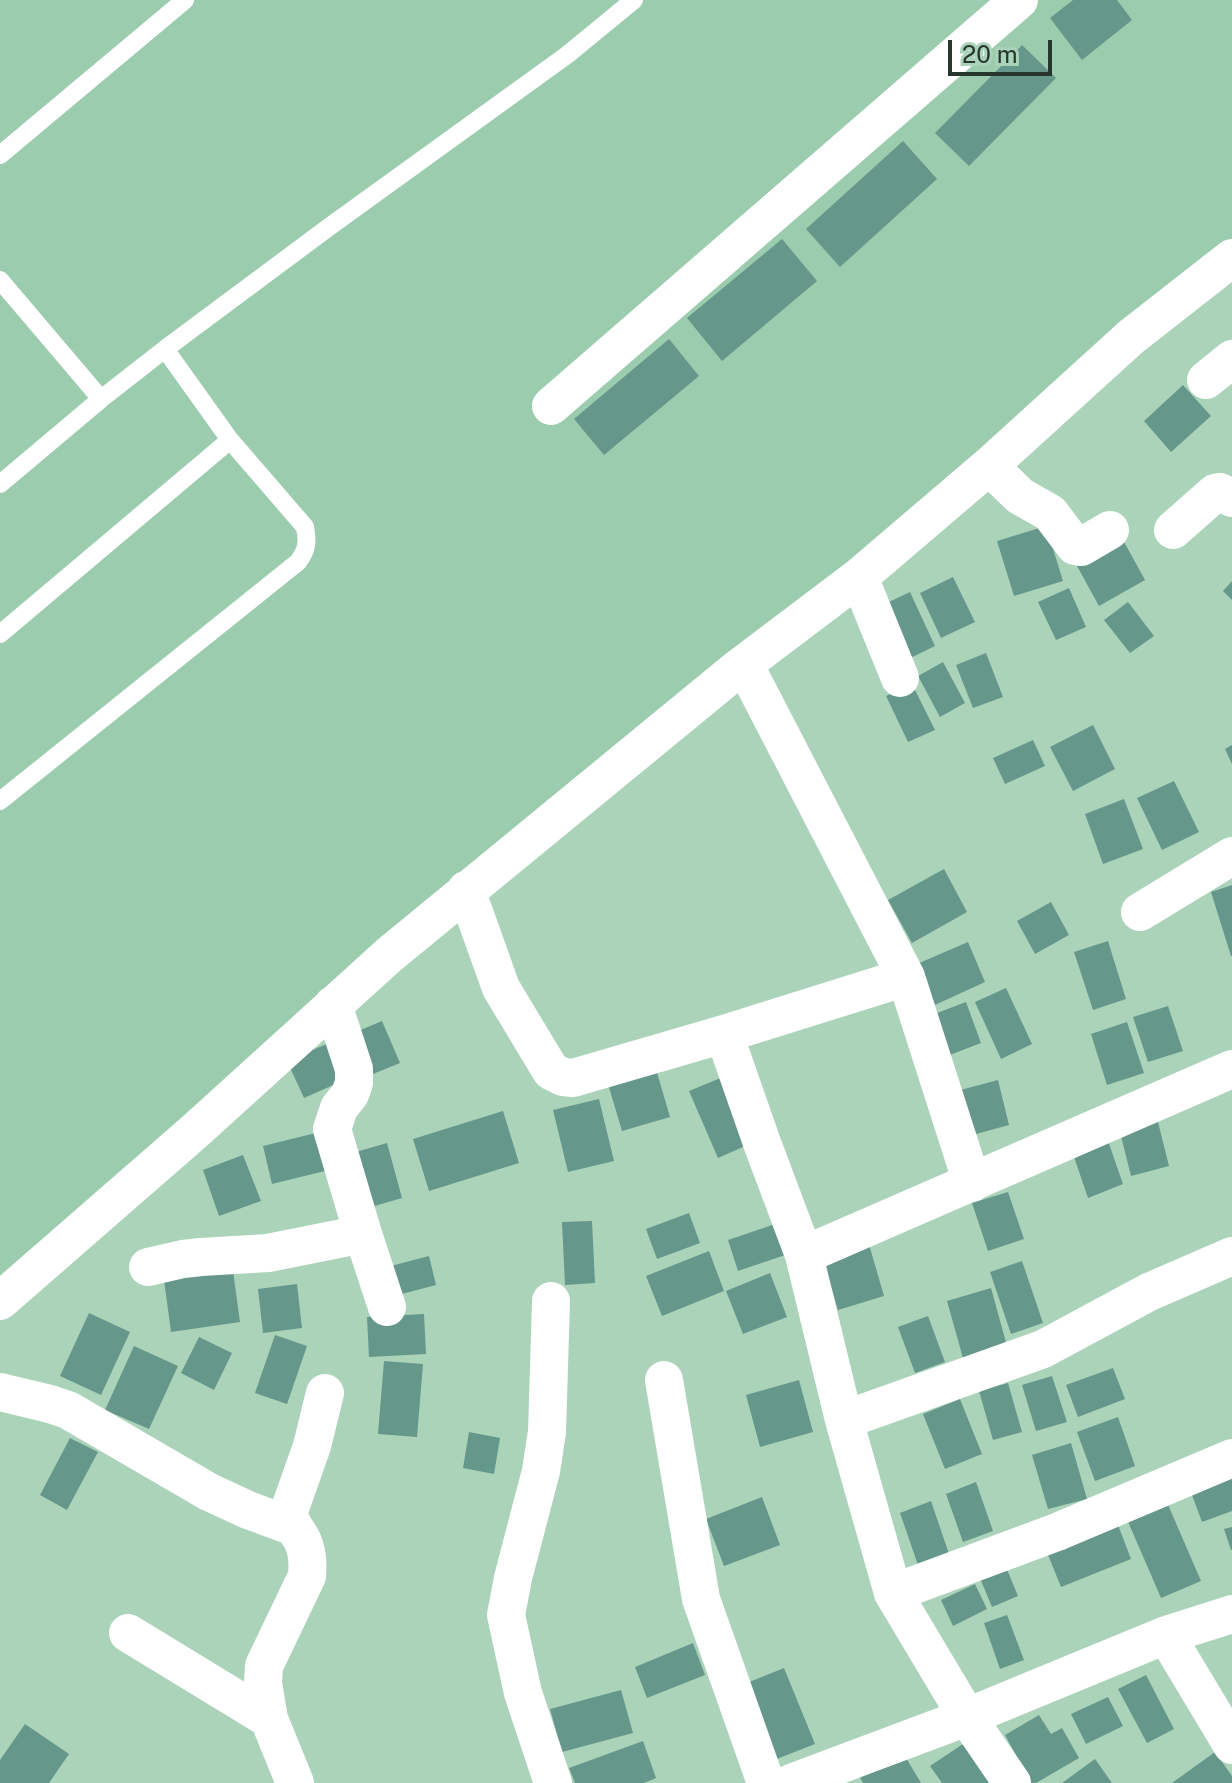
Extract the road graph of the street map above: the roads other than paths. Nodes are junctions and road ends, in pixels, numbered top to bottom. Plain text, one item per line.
1 (185, 0) edge
2 (634, 0) edge
3 (1019, 0) edge
4 (0, 155) edge
5 (1232, 258) edge
6 (0, 280) edge
7 (165, 349) junction
8 (101, 399) junction
9 (551, 406) dead end
10 (230, 440) junction
11 (989, 466) junction
12 (0, 484) edge
13 (1232, 498) edge
14 (1110, 530) dead end
15 (1173, 530) dead end
16 (859, 577) junction
17 (0, 634) edge
18 (744, 664) junction
19 (900, 678) dead end
20 (0, 801) edge
21 (1232, 856) edge
22 (466, 890) junction
23 (1140, 912) dead end
24 (906, 977) junction
25 (333, 1005) junction
26 (724, 1034) junction
27 (1232, 1069) edge
28 (972, 1183) junction
29 (363, 1234) junction
30 (804, 1255) junction
31 (1232, 1256) edge
32 (148, 1267) dead end
33 (0, 1301) edge
34 (551, 1301) dead end
35 (387, 1307) dead end
36 (664, 1380) dead end
37 (0, 1392) edge
38 (325, 1393) dead end
39 (844, 1420) junction
40 (1232, 1458) edge
41 (294, 1527) junction
42 (893, 1593) junction
43 (1232, 1614) edge
44 (128, 1633) dead end
45 (1166, 1635) junction
46 (967, 1717) junction
47 (269, 1719) junction
48 (1232, 1745) edge
49 (295, 1783) edge
50 (553, 1783) edge
51 (766, 1783) edge
52 (791, 1783) edge
53 (1012, 1783) edge

1 - 4 lane
2 - 7 lane
3 - 9 street
5 - 11 street
6 - 8 lane
7 - 8 lane
7 - 10 lane
8 - 12 lane
10 - 17 lane
10 - 20 lane
11 - 14 street
11 - 16 street
13 - 15 street
16 - 18 street
16 - 19 street
18 - 22 street
18 - 24 street
21 - 23 street
22 - 25 street
22 - 26 street
24 - 26 street
24 - 28 street
25 - 29 street
25 - 33 street
26 - 30 street
27 - 28 street
28 - 30 street
29 - 32 street
29 - 35 street
30 - 39 street
31 - 39 street
34 - 50 street
36 - 51 street
37 - 41 street
38 - 41 street
39 - 42 street
40 - 42 street
41 - 47 street
42 - 46 street
43 - 45 street
44 - 47 street
45 - 46 street
45 - 48 street
46 - 52 street
46 - 53 street
47 - 49 street

